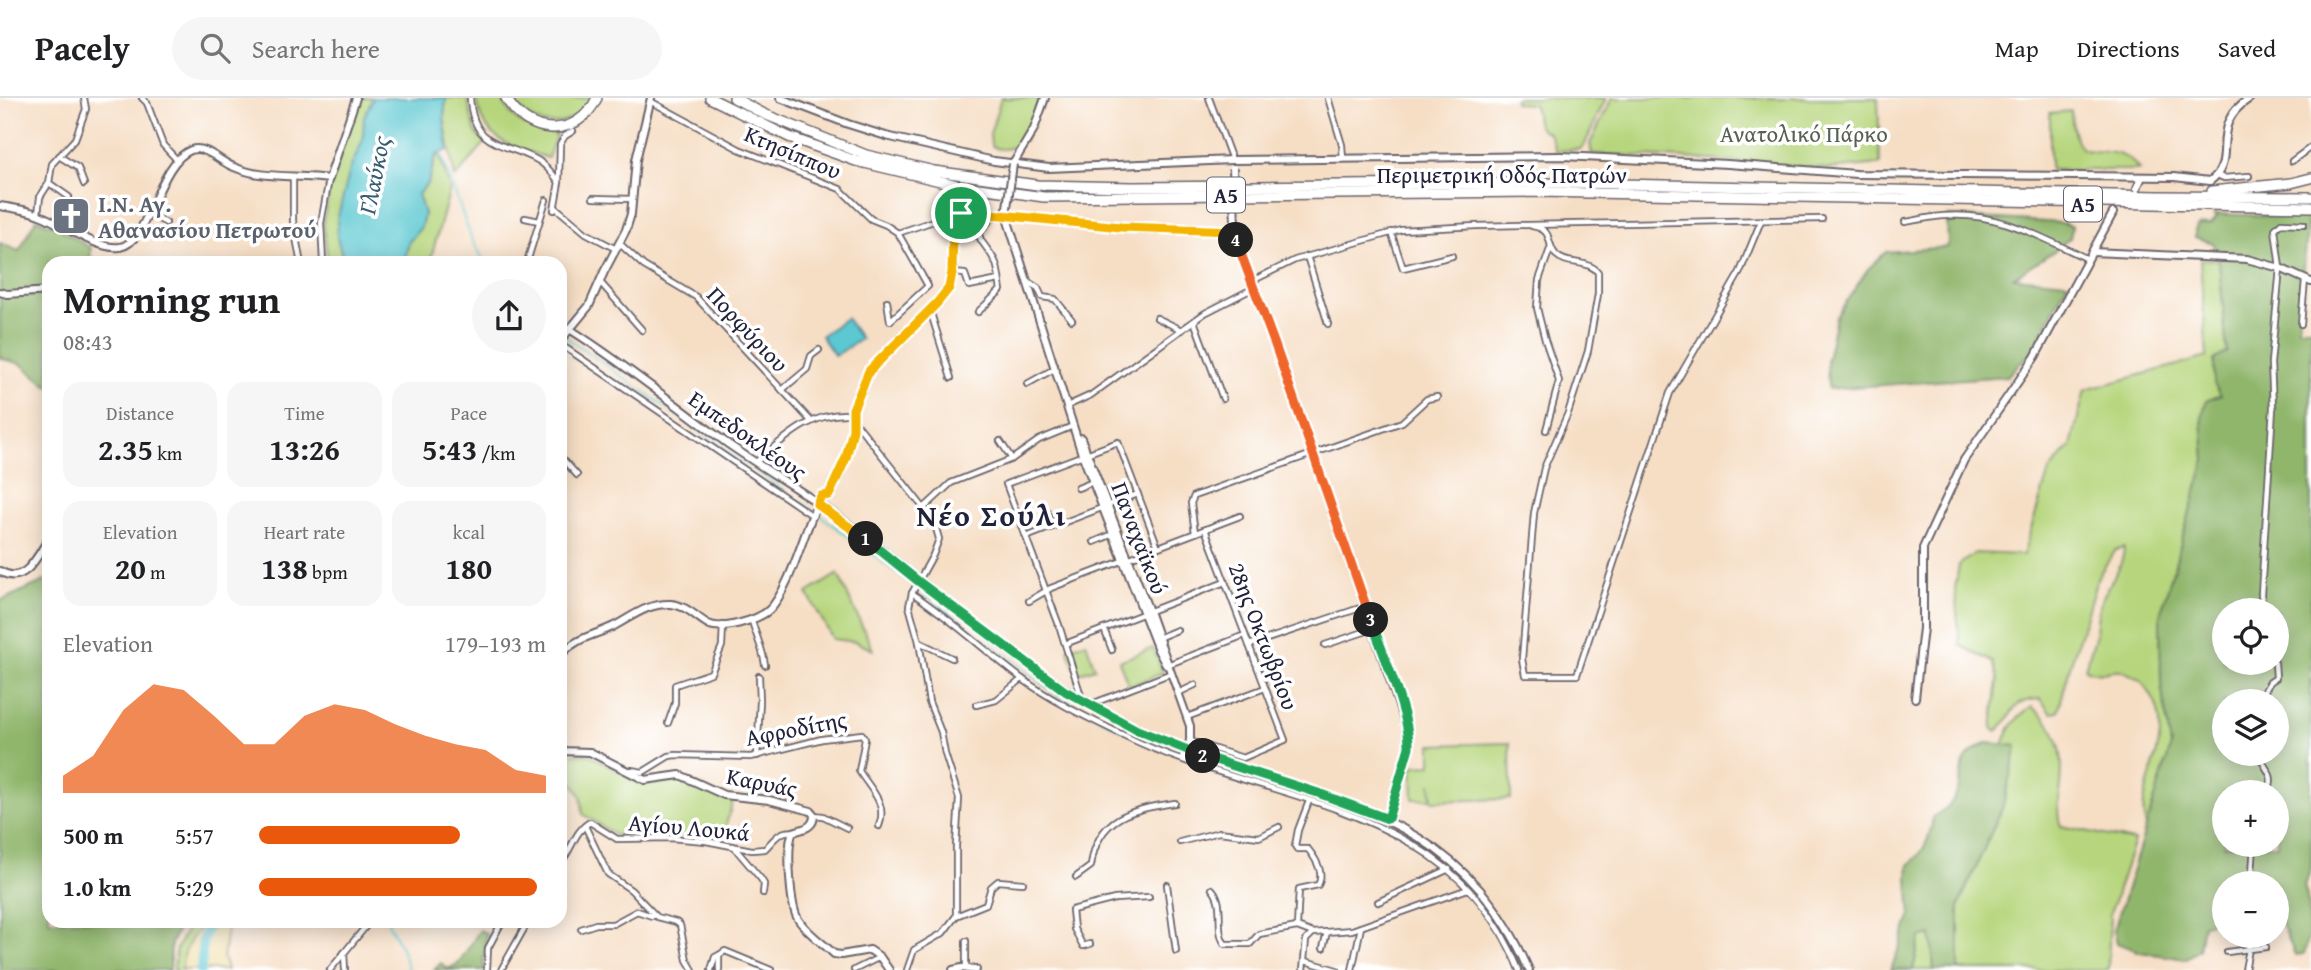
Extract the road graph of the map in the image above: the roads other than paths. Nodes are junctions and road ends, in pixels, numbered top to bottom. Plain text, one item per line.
1 (84, 98) edge
2 (142, 98) edge
3 (356, 98) edge
4 (470, 98) edge
5 (506, 98) edge
6 (597, 98) edge
7 (710, 98) edge
8 (734, 98) edge
9 (780, 98) edge
10 (1045, 98) edge
11 (1209, 98) edge
12 (1328, 98) edge
13 (650, 99) edge
14 (2247, 99) edge
15 (573, 131) dead end
16 (2311, 147) edge
17 (58, 156) junction
18 (1343, 159) junction
19 (177, 161) junction
20 (2292, 161) dead end
21 (1013, 164) junction
22 (1233, 164) junction
23 (78, 168) junction
24 (87, 169) dead end
25 (2217, 175) junction
26 (293, 176) junction
27 (2249, 176) dead end
28 (2143, 177) junction
29 (2311, 178) edge
30 (329, 179) junction
31 (559, 182) junction
32 (48, 183) junction
33 (84, 184) dead end
34 (2137, 188) dead end
35 (2035, 192) junction
36 (69, 197) dead end
37 (2311, 197) edge
38 (593, 198) dead end
39 (546, 200) dead end
40 (633, 200) junction
41 (0, 206) edge
42 (2311, 207) edge
43 (2113, 213) dead end
44 (38, 214) junction
45 (150, 214) junction
46 (996, 215) junction
47 (1006, 215) junction
48 (957, 216) junction
49 (525, 218) dead end
50 (1822, 219) dead end
51 (540, 221) junction
52 (1761, 221) junction
53 (1905, 222) dead end
54 (166, 223) dead end
55 (2304, 224) dead end
56 (1532, 226) junction
57 (1235, 228) junction
58 (1391, 232) junction
59 (898, 233) junction
60 (979, 235) junction
61 (953, 236) junction
62 (1551, 245) junction
63 (618, 247) junction
64 (2092, 252) junction
65 (299, 256) edge
66 (323, 256) edge
67 (529, 256) edge
68 (1307, 256) junction
69 (1452, 256) dead end
70 (2088, 259) junction
71 (2280, 268) junction
72 (952, 273) junction
73 (999, 280) junction
74 (1026, 281) junction
75 (2308, 281) edge
76 (599, 282) junction
77 (1253, 285) junction
78 (42, 291) edge
79 (0, 292) edge
80 (887, 301) dead end
81 (930, 310) junction
82 (978, 312) dead end
83 (1157, 318) dead end
84 (1072, 320) dead end
85 (1194, 321) junction
86 (1328, 324) dead end
87 (2301, 324) dead end
88 (567, 328) edge
89 (642, 330) dead end
90 (1182, 330) junction
91 (570, 331) junction
92 (567, 334) edge
93 (567, 347) edge
94 (819, 350) dead end
95 (1054, 369) junction
96 (951, 378) dead end
97 (1027, 384) dead end
98 (782, 390) junction
99 (1437, 397) dead end
100 (1223, 399) dead end
101 (1067, 406) junction
102 (853, 419) junction
103 (811, 421) junction
104 (1074, 425) junction
105 (1545, 430) dead end
106 (1000, 441) dead end
107 (1085, 453) junction
108 (1312, 454) junction
109 (1012, 458) junction
110 (756, 462) junction
111 (567, 464) edge
112 (577, 475) dead end
113 (1093, 482) junction
114 (1078, 488) dead end
115 (1138, 494) junction
116 (829, 495) junction
117 (817, 504) junction
118 (1106, 506) junction
119 (924, 508) junction
120 (1046, 510) dead end
121 (826, 511) junction
122 (813, 516) junction
123 (1240, 516) dead end
124 (1052, 527) junction
125 (1205, 529) junction
126 (1195, 533) junction
127 (1114, 534) junction
128 (1026, 537) junction
129 (1094, 542) dead end
130 (1158, 547) junction
131 (42, 549) edge
132 (1126, 559) junction
133 (0, 571) edge
134 (918, 581) junction
135 (1225, 582) junction
136 (1047, 590) junction
137 (913, 592) junction
138 (2261, 598) edge
139 (1029, 601) dead end
140 (1366, 606) junction
141 (1146, 612) junction
142 (752, 621) junction
143 (723, 625) junction
144 (1104, 629) junction
145 (1374, 629) junction
146 (1177, 630) dead end
147 (1245, 635) junction
148 (1158, 638) junction
149 (919, 642) junction
150 (1065, 644) junction
151 (1249, 645) junction
152 (1325, 645) dead end
153 (567, 649) edge
154 (1112, 650) dead end
155 (952, 658) dead end
156 (765, 664) dead end
157 (1166, 665) junction
158 (1169, 674) junction
159 (2276, 675) edge
160 (759, 676) dead end
161 (1022, 679) junction
162 (1195, 685) dead end
163 (1265, 688) junction
164 (2266, 689) edge
165 (1177, 694) junction
166 (1915, 698) dead end
167 (1086, 704) junction
168 (976, 705) dead end
169 (1186, 717) junction
170 (668, 723) dead end
171 (1190, 741) junction
172 (567, 751) edge
173 (1185, 754) junction
174 (757, 756) junction
175 (620, 768) junction
176 (1309, 801) junction
177 (1175, 803) dead end
178 (814, 815) junction
179 (1388, 819) junction
180 (585, 825) junction
181 (879, 826) dead end
182 (1279, 827) dead end
183 (847, 828) dead end
184 (793, 832) junction
185 (1180, 842) dead end
186 (733, 846) junction
187 (567, 855) edge
188 (1448, 869) junction
189 (1076, 877) dead end
190 (1023, 883) dead end
191 (1167, 885) dead end
192 (1212, 889) dead end
193 (1468, 889) junction
194 (763, 893) dead end
195 (1149, 897) dead end
196 (1378, 902) dead end
197 (655, 915) junction
198 (956, 916) junction
199 (1297, 926) junction
200 (1360, 927) junction
201 (364, 928) edge
202 (499, 928) edge
203 (525, 928) edge
204 (581, 929) dead end
205 (1327, 932) junction
206 (1313, 933) junction
207 (966, 941) dead end
208 (1090, 944) dead end
209 (1323, 948) dead end
210 (2258, 948) edge
211 (2249, 949) junction
212 (1176, 951) dead end
213 (344, 952) junction
214 (2227, 952) dead end
215 (719, 955) junction
216 (880, 957) junction
217 (1305, 961) junction
218 (966, 968) edge
219 (332, 969) edge
220 (345, 970) edge
221 (487, 970) edge
222 (501, 970) edge
223 (693, 970) edge
224 (711, 970) edge
225 (719, 970) edge
226 (771, 970) edge
227 (854, 970) edge
228 (889, 970) edge
229 (907, 970) edge
230 (953, 970) edge
231 (976, 970) edge
232 (1303, 970) edge
233 (1336, 970) edge
234 (1352, 970) edge
235 (1518, 970) edge
236 (1529, 970) edge
237 (2245, 970) edge

1 - 17 street
2 - 19 street
3 - 30 street
4 - 31 street
5 - 6 highway
7 - 42 highway, Περιμετρική Οδός Πατρών / Α5
8 - 35 highway, Περιμετρική Οδός Πατρών / Α5
9 - 21 street, Κτησίππου
10 - 21 street
11 - 22 street
12 - 18 street
13 - 40 street
13 - 59 street, Κτησίππου
14 - 25 street
15 - 31 street
16 - 20 street
17 - 23 street
17 - 32 street
18 - 22 street, Κτησίππου
18 - 28 street, Κτησίππου
19 - 26 street
19 - 45 street
21 - 22 street, Κτησίππου
21 - 47 street, bridge
22 - 57 street, bridge
23 - 24 street
23 - 33 street
25 - 27 street
25 - 28 street, Κτησίππου
26 - 30 street
26 - 65 street
28 - 34 street
29 - 35 highway
30 - 66 street
31 - 63 street, Πορφύριου
32 - 36 street
32 - 44 street
35 - 37 highway, Περιμετρική Οδός Πατρών / Α5
38 - 40 street
39 - 51 street
40 - 63 street
41 - 44 street
43 - 64 street
44 - 45 street
45 - 54 street
46 - 47 street
46 - 48 street
46 - 60 street
47 - 57 street
47 - 74 street, Παναχαϊκού
48 - 59 street
48 - 61 street
49 - 51 street
50 - 52 street
51 - 67 street
52 - 56 street
52 - 62 street
53 - 70 street
55 - 71 street
56 - 58 street
56 - 62 street
57 - 77 street
58 - 68 street
58 - 69 street
59 - 80 street
60 - 61 street
60 - 73 street
61 - 72 street
62 - 105 street
63 - 76 street
63 - 98 street, Πορφύριου
64 - 70 street
64 - 71 street
68 - 77 street
68 - 86 street
70 - 166 street
71 - 75 street
71 - 138 street
72 - 73 street
72 - 81 street
73 - 82 street
74 - 84 street
74 - 95 street, Παναχαϊκού
75 - 87 street
76 - 89 street
76 - 91 street
77 - 85 street
77 - 108 street
78 - 79 street
81 - 96 street
81 - 102 street
83 - 90 street
85 - 90 street
85 - 100 street
88 - 91 street
90 - 101 street
91 - 92 street
91 - 110 street, Εμπεδοκλέους
93 - 122 street
94 - 98 street
95 - 97 street
95 - 101 street, Παναχαϊκού
98 - 103 street, Πορφύριου
99 - 108 street
101 - 104 street, Παναχαϊκού
102 - 103 street
102 - 116 street
102 - 119 street
103 - 110 street
104 - 107 street, Παναχαϊκού
104 - 109 street
106 - 109 street
107 - 113 street, Παναχαϊκού
107 - 115 street
107 - 118 street, Παναχαϊκού
107 - 128 street
108 - 126 street
108 - 140 street
109 - 119 street
110 - 117 street, Εμπεδοκλέους
111 - 112 street
113 - 114 street
113 - 118 street, Παναχαϊκού
115 - 118 street
115 - 130 street
116 - 117 street
116 - 121 street
117 - 121 street, Εμπεδοκλέους
117 - 122 street
118 - 124 street
118 - 127 street, Παναχαϊκού
118 - 132 street, Παναχαϊκού
119 - 134 street
120 - 124 street
121 - 134 street, Εμπεδοκλέους
122 - 142 street
123 - 125 street
124 - 128 street
125 - 126 street
125 - 135 street, 28ης Οκτωβρίου
126 - 130 street
127 - 129 street
127 - 132 street, Παναχαϊκού
128 - 136 street
130 - 132 street
131 - 133 street
132 - 136 street
132 - 141 street, Παναχαϊκού
134 - 137 street
134 - 167 street, Εμπεδοκλέους
135 - 141 street
135 - 147 street, 28ης Οκτωβρίου
136 - 139 street
136 - 150 street
137 - 149 street
137 - 161 street
140 - 145 street
140 - 151 street
141 - 144 street
141 - 148 street, Παναχαϊκού
141 - 157 street, Παναχαϊκού
142 - 143 street
142 - 156 street
143 - 153 street
143 - 170 street
144 - 150 street
144 - 154 street
145 - 152 street
145 - 179 street
146 - 148 street
147 - 151 street, 28ης Οκτωβρίου
147 - 157 street
148 - 157 street, Παναχαϊκού
149 - 155 street
149 - 198 street
150 - 167 street
151 - 163 street, 28ης Οκτωβρίου
157 - 158 street, Παναχαϊκού
158 - 165 street, Παναχαϊκού
158 - 167 street
159 - 164 street
160 - 174 street
161 - 168 street
161 - 176 street
162 - 165 street
163 - 169 street
163 - 171 street, 28ης Οκτωβρίου
165 - 169 street, Παναχαϊκού
167 - 173 street, Εμπεδοκλέους
169 - 171 street, Παναχαϊκού
171 - 173 street
172 - 175 street, Καρυάς
173 - 179 street, Εμπεδοκλέους
174 - 175 street, Αφροδίτης
174 - 181 street, Αφροδίτης
175 - 178 street, Καρυάς
176 - 188 street
176 - 199 street
177 - 189 street
178 - 183 street
178 - 184 street, Καρυάς
179 - 236 street, Εμπεδοκλέους
180 - 186 street, Αγίου Λουκά
180 - 187 street
180 - 197 street
182 - 185 street
184 - 186 street, Αγίου Λουκά
184 - 216 street, Καρυάς
186 - 194 street
188 - 193 street
188 - 196 street
190 - 198 street
191 - 212 street
192 - 199 street
193 - 200 street
193 - 235 street
195 - 208 street
197 - 204 street
197 - 223 street
198 - 229 street
199 - 206 street
200 - 205 street
200 - 234 street
201 - 213 street
202 - 221 street
203 - 222 street
205 - 206 street
205 - 209 street
206 - 217 street
207 - 218 street
210 - 211 street
211 - 214 street
211 - 237 street
213 - 219 street
213 - 220 street
215 - 224 street
215 - 225 street
215 - 226 street
216 - 227 street
216 - 228 street
217 - 232 street
217 - 233 street
218 - 230 street
218 - 231 street

